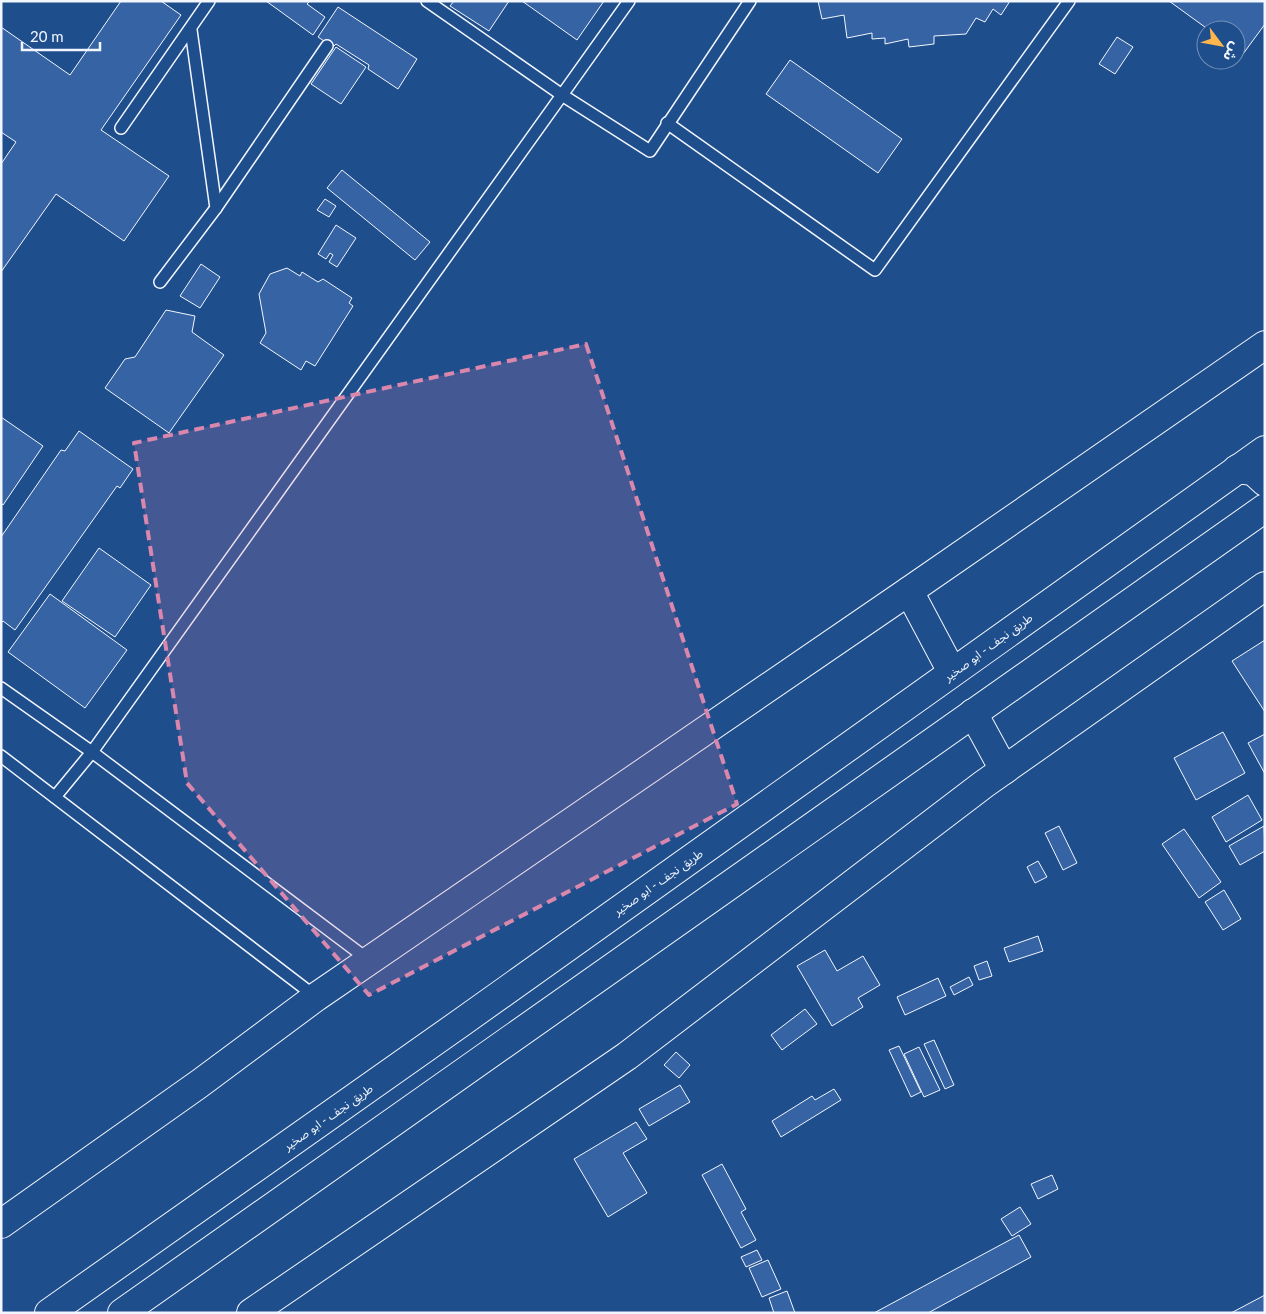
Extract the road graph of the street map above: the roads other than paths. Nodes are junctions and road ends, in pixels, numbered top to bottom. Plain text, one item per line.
1 (209, 1) edge
2 (427, 1) edge
3 (629, 1) edge
4 (750, 1) edge
5 (1069, 1) edge
6 (191, 30) junction
7 (327, 46) dead end
8 (562, 95) junction
9 (667, 123) junction
10 (121, 128) dead end
11 (216, 208) junction
12 (160, 282) dead end
13 (1265, 345) edge
14 (1265, 450) edge
15 (1237, 469) junction
16 (1265, 482) edge
17 (1263, 508) edge
18 (1265, 586) edge
19 (909, 592) junction
20 (952, 672) junction
21 (1, 688) edge
22 (973, 713) junction
23 (92, 752) junction
24 (1, 756) edge
25 (1004, 770) junction
26 (55, 797) junction
27 (370, 961) junction
28 (316, 997) junction
29 (1, 1224) edge
30 (49, 1313) edge
31 (122, 1313) edge
32 (250, 1313) edge

1 - 6 lane
2 - 8 lane
3 - 8 lane
4 - 9 lane
5 - 9 lane
6 - 10 lane
6 - 11 lane
7 - 11 lane
8 - 9 lane
8 - 23 lane
11 - 12 lane
13 - 19 main road
14 - 15 main road, طريق نجف - ابو صخير
15 - 16 main road
15 - 20 main road, طريق نجف - ابو صخير
17 - 22 main road
18 - 25 main road
19 - 20 main road
19 - 27 main road
20 - 30 main road, طريق نجف - ابو صخير
21 - 23 lane
22 - 25 main road
22 - 31 main road
23 - 26 lane
23 - 27 lane
24 - 26 lane
25 - 32 main road
26 - 28 lane
27 - 28 main road
28 - 29 main road

